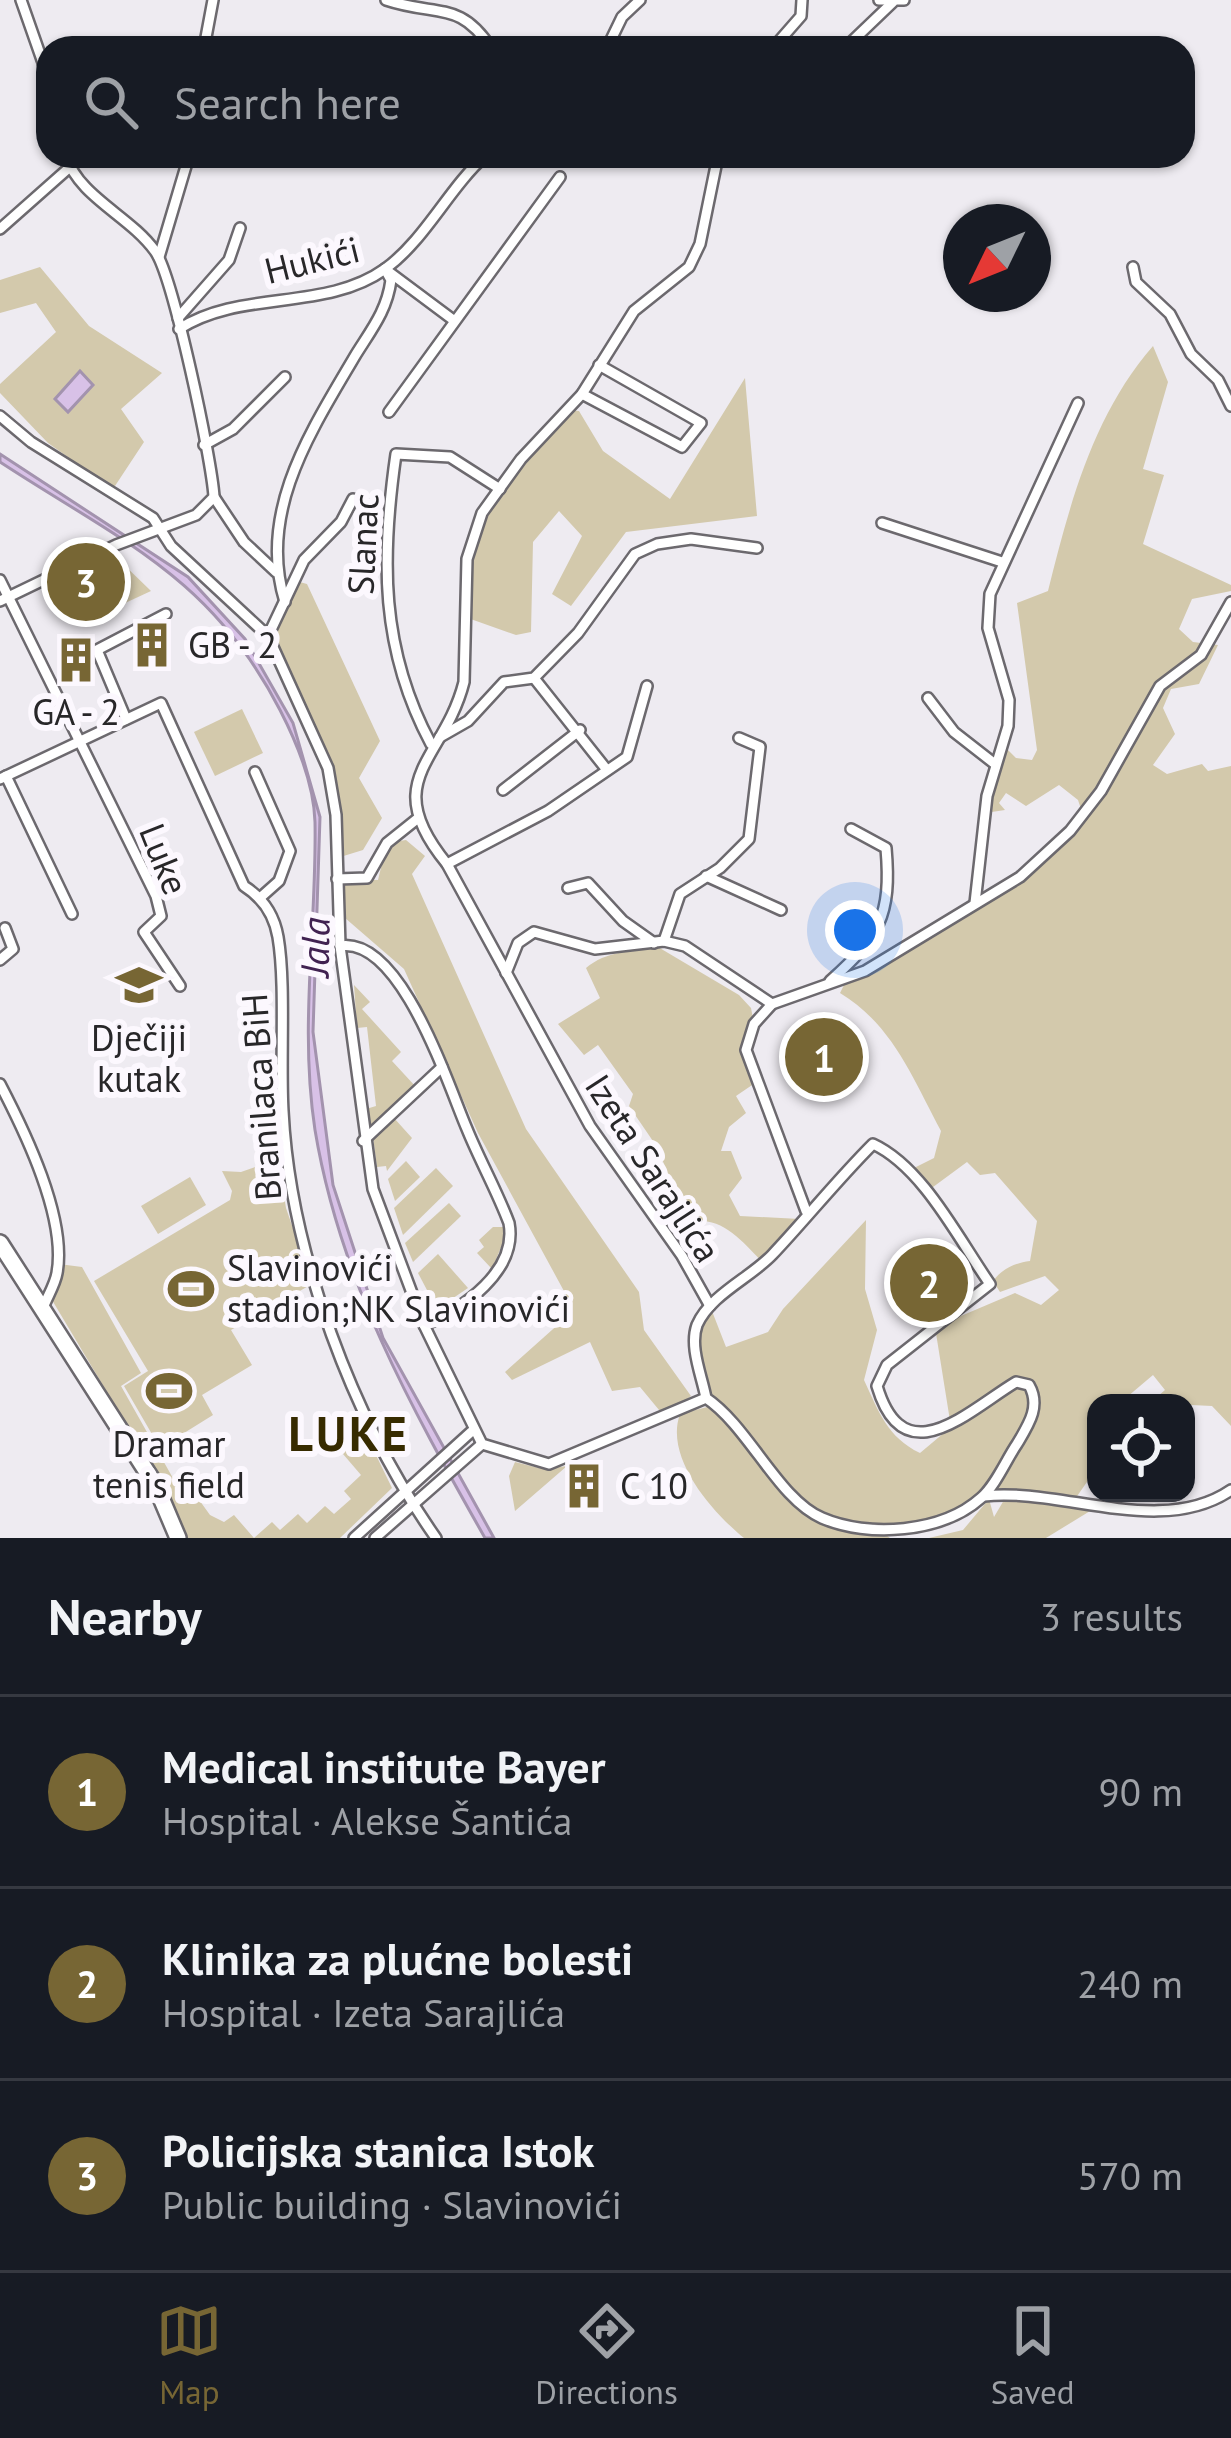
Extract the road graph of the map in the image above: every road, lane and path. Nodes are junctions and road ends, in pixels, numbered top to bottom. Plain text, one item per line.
1 (21, 0) edge
2 (213, 0) edge
3 (386, 0) edge
4 (640, 0) edge
5 (802, 0) edge
6 (879, 0) edge
7 (898, 1) edge
8 (206, 36) edge
9 (484, 36) edge
10 (613, 36) edge
11 (783, 36) edge
12 (859, 36) edge
13 (36, 43) edge
14 (61, 168) edge
15 (75, 168) edge
16 (186, 168) edge
17 (465, 168) edge
18 (472, 168) edge
19 (715, 168) edge
20 (466, 173) junction
21 (560, 177) dead end
22 (240, 228) dead end
23 (0, 229) edge
24 (160, 256) junction
25 (1133, 267) dead end
26 (385, 269) junction
27 (452, 319) junction
28 (179, 323) junction
29 (599, 365) junction
30 (285, 376) dead end
31 (582, 394) junction
32 (1078, 403) dead end
33 (1231, 406) edge
34 (389, 412) dead end
35 (0, 416) edge
36 (204, 446) junction
37 (500, 489) junction
38 (214, 497) junction
39 (353, 499) dead end
40 (882, 523) dead end
41 (164, 529) junction
42 (757, 548) dead end
43 (1002, 562) junction
44 (276, 572) junction
45 (0, 580) edge
46 (4, 599) edge
47 (285, 602) junction
48 (1231, 602) edge
49 (166, 614) dead end
50 (268, 636) junction
51 (534, 678) junction
52 (647, 686) dead end
53 (928, 698) dead end
54 (126, 719) junction
55 (580, 730) junction
56 (739, 738) dead end
57 (434, 741) junction
58 (81, 742) junction
59 (995, 764) junction
60 (607, 770) junction
61 (255, 772) dead end
62 (3, 778) edge
63 (502, 790) dead end
64 (417, 819) junction
65 (851, 829) dead end
66 (447, 864) junction
67 (706, 876) junction
68 (337, 879) junction
69 (568, 888) dead end
70 (261, 897) junction
71 (975, 902) junction
72 (781, 910) dead end
73 (73, 914) dead end
74 (5, 928) dead end
75 (659, 942) junction
76 (340, 946) junction
77 (0, 960) edge
78 (506, 973) junction
79 (826, 985) junction
80 (180, 986) dead end
81 (772, 1004) junction
82 (442, 1067) junction
83 (0, 1084) edge
84 (364, 1141) junction
85 (806, 1211) junction
86 (0, 1243) edge
87 (710, 1306) junction
88 (43, 1308) junction
89 (424, 1325) junction
90 (706, 1398) junction
91 (472, 1432) junction
92 (482, 1444) junction
93 (404, 1491) junction
94 (1230, 1494) edge
95 (983, 1496) junction
96 (412, 1503) junction
97 (178, 1538) edge
98 (354, 1538) edge
99 (374, 1538) edge
100 (436, 1538) edge

1 - 13 street
2 - 8 street
3 - 9 street
4 - 10 street
5 - 11 street
6 - 7 street
7 - 12 street
14 - 23 street
15 - 24 street
16 - 24 street
17 - 20 street
18 - 20 street, Hukići
19 - 29 street
20 - 26 street, Hukići
21 - 27 street
22 - 28 street
24 - 28 street
25 - 33 street
26 - 27 street
26 - 28 street, Hukići
26 - 44 street
27 - 34 street
28 - 36 street
29 - 31 street
29 - 31 street
30 - 36 street
31 - 37 street
32 - 43 street
35 - 41 street
36 - 38 street
37 - 57 street
37 - 57 street, Slanac
38 - 41 street
38 - 44 street
39 - 47 street, Slanac
40 - 43 street
41 - 46 street
41 - 50 street
42 - 51 street
43 - 59 street
44 - 47 street
45 - 46 street
46 - 58 street
47 - 50 street, Slanac
48 - 71 street
49 - 54 street
50 - 68 street
51 - 55 street
51 - 57 street
52 - 60 street
53 - 59 street
54 - 58 street
54 - 70 street, Branilaca BiH
55 - 60 street
55 - 63 street
56 - 67 street
57 - 64 street
58 - 62 street
58 - 80 street, Luke
59 - 71 street
60 - 66 street
61 - 70 street
62 - 73 street
64 - 66 street
64 - 68 street
65 - 79 street
66 - 78 street, Izeta Sarajlića
67 - 72 street
67 - 75 street
68 - 76 street
69 - 75 street
70 - 93 street, Branilaca BiH
71 - 79 street
74 - 77 street
75 - 78 street
75 - 81 street
76 - 82 street
76 - 84 street
78 - 87 street, Izeta Sarajlića
79 - 81 street
81 - 85 street
82 - 84 street
82 - 89 street
83 - 88 street
84 - 89 street
85 - 87 street
85 - 95 street
86 - 88 main road
87 - 90 street, Izeta Sarajlića
88 - 97 main road
89 - 91 street
90 - 92 street
90 - 95 street
91 - 92 street
91 - 93 street
92 - 96 street
93 - 96 street, Branilaca BiH
93 - 98 street
94 - 95 street
96 - 99 street
96 - 100 street, Branilaca BiH

